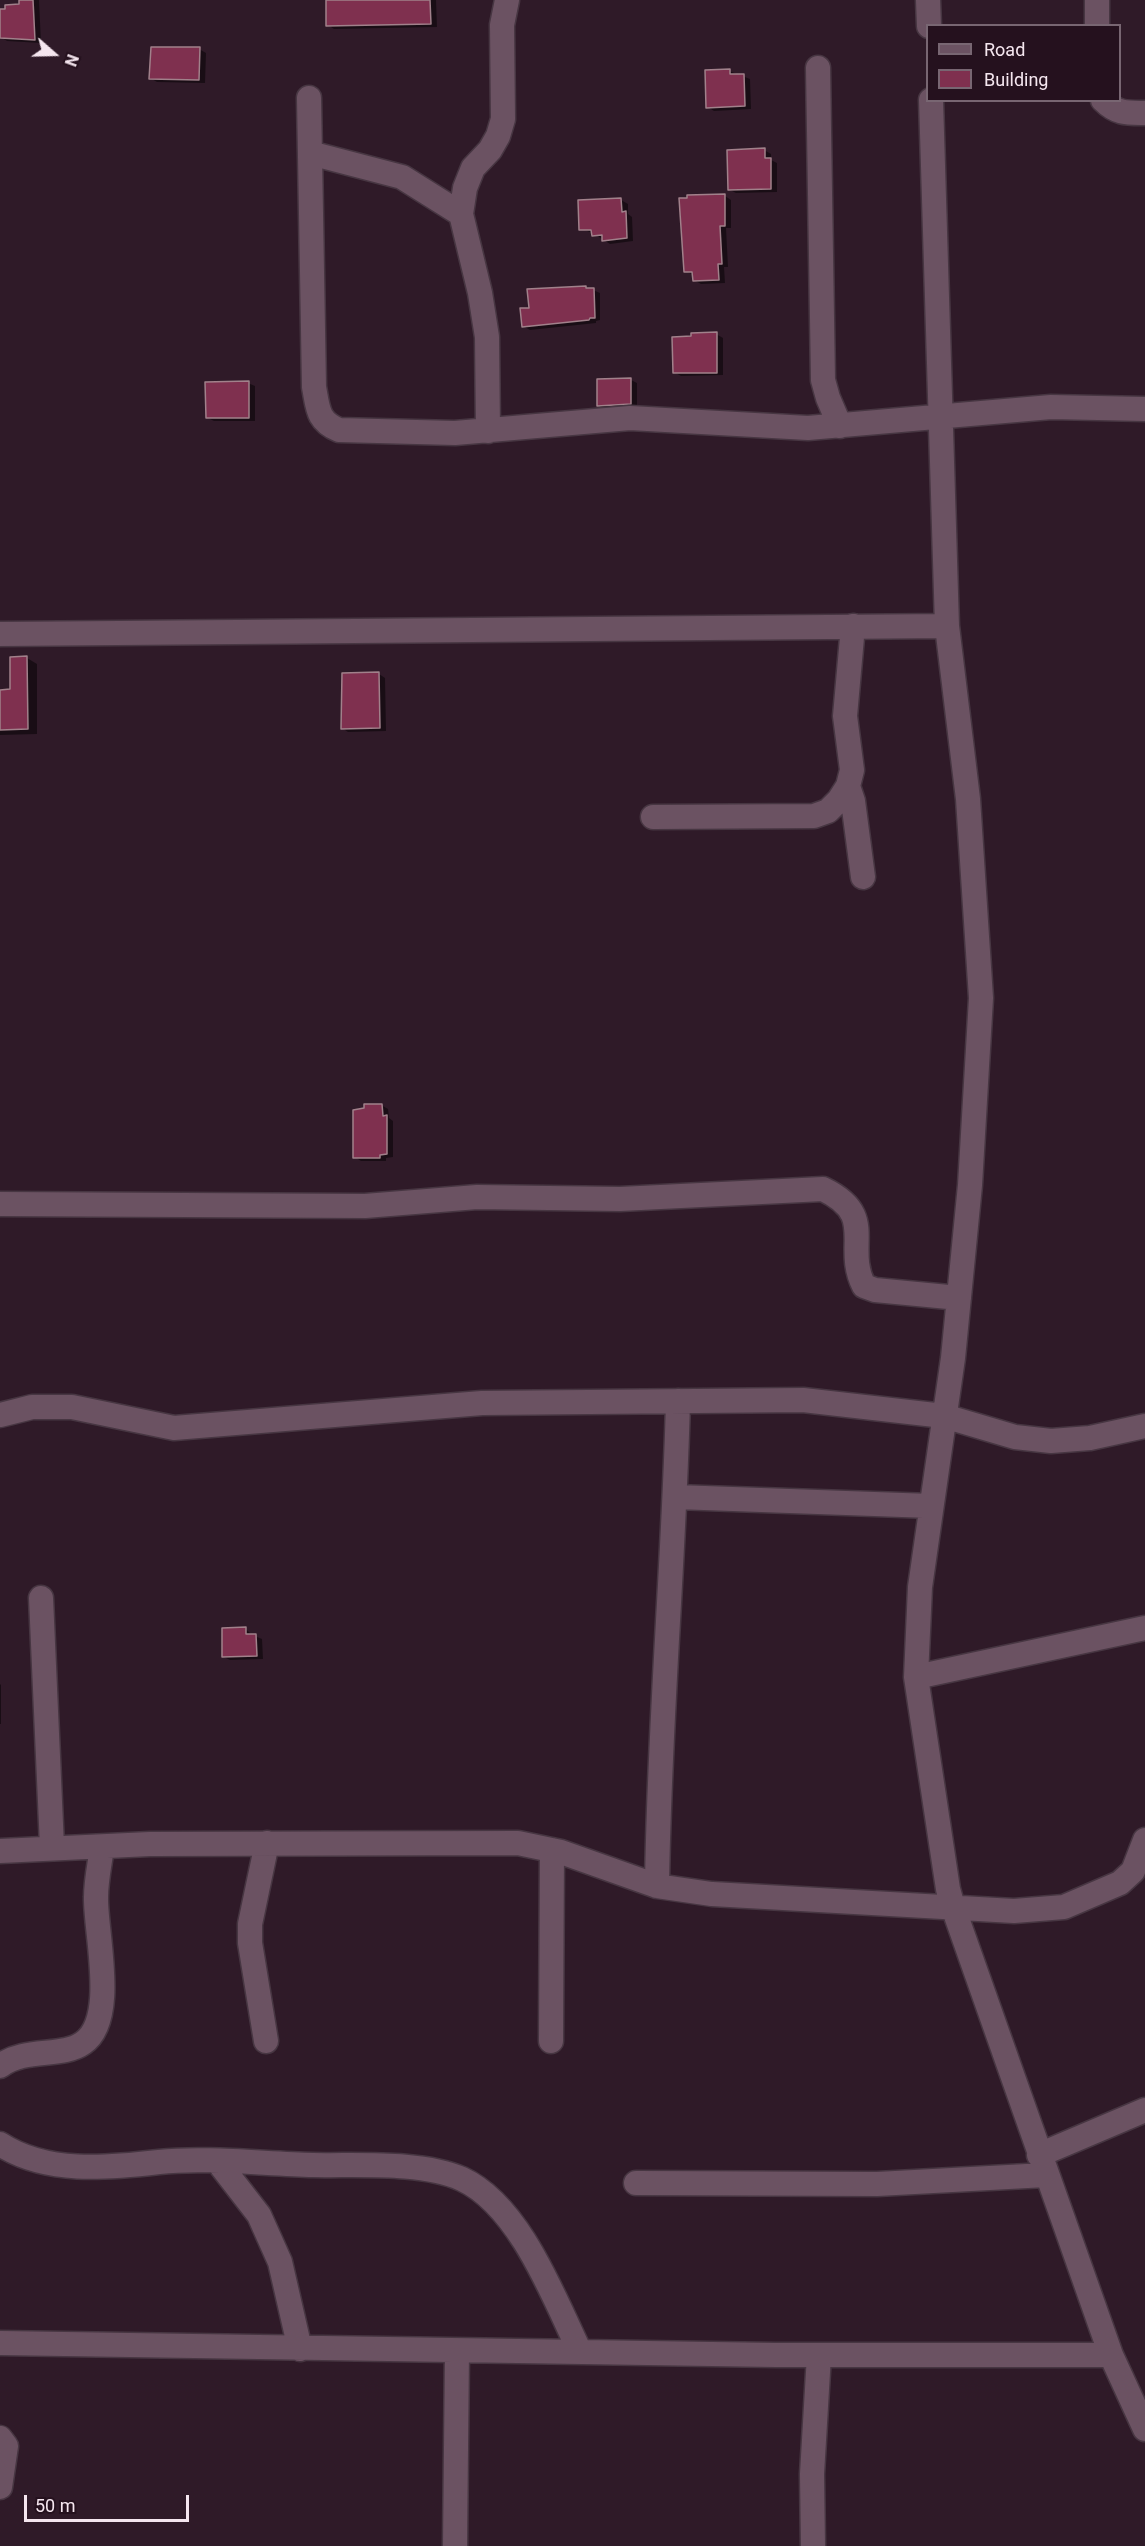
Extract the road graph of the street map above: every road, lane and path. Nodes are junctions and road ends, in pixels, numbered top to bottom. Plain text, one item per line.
1 (507, 0) edge
2 (928, 0) edge
3 (1097, 0) edge
4 (929, 24) edge
5 (1097, 24) edge
6 (818, 68) dead end
7 (309, 98) dead end
8 (931, 102) edge
9 (1105, 102) edge
10 (1145, 112) edge
11 (310, 153) junction
12 (461, 214) junction
13 (1145, 409) edge
14 (939, 417) junction
15 (840, 426) junction
16 (488, 431) junction
17 (853, 626) junction
18 (947, 626) junction
19 (0, 634) edge
20 (848, 786) junction
21 (653, 817) dead end
22 (864, 877) dead end
23 (0, 1204) edge
24 (959, 1298) junction
25 (678, 1401) junction
26 (0, 1415) edge
27 (944, 1416) junction
28 (1145, 1426) edge
29 (676, 1497) junction
30 (931, 1506) junction
31 (41, 1598) dead end
32 (1145, 1628) edge
33 (916, 1677) junction
34 (267, 1843) junction
35 (52, 1847) junction
36 (102, 1847) junction
37 (552, 1850) junction
38 (0, 1851) edge
39 (1143, 1853) edge
40 (657, 1886) junction
41 (953, 1907) junction
42 (266, 2041) dead end
43 (550, 2041) dead end
44 (0, 2066) edge
45 (1145, 2110) edge
46 (0, 2144) edge
47 (218, 2162) junction
48 (1043, 2165) junction
49 (636, 2183) dead end
50 (0, 2343) edge
51 (300, 2349) junction
52 (457, 2351) junction
53 (580, 2352) junction
54 (819, 2355) junction
55 (1111, 2355) junction
56 (1145, 2429) edge
57 (0, 2438) edge
58 (0, 2487) edge
59 (455, 2546) edge
60 (813, 2546) edge

1 - 12 street
2 - 4 street
3 - 5 street
6 - 15 street
7 - 11 street
8 - 14 street
9 - 10 street
11 - 12 street
11 - 16 street
12 - 16 street
13 - 14 street
14 - 15 street
14 - 18 street
15 - 16 street
17 - 18 street
17 - 19 street
17 - 20 street
18 - 24 street
20 - 21 street
20 - 22 street
23 - 24 street
24 - 27 street
25 - 26 street
25 - 27 street
25 - 29 street
27 - 28 street
27 - 30 street
29 - 30 street
29 - 40 street
30 - 33 street
31 - 35 street
32 - 33 street
33 - 41 street
34 - 36 street
34 - 37 street
34 - 42 street
35 - 36 street
35 - 38 street
36 - 44 street
37 - 40 street
37 - 43 street
39 - 41 street
40 - 41 street
41 - 48 street
45 - 48 street
46 - 47 street
47 - 51 street
47 - 53 street
48 - 49 street
48 - 55 street
50 - 51 street
51 - 52 street
52 - 53 street
52 - 59 street
53 - 54 street
54 - 55 street
54 - 60 street
55 - 56 street
57 - 58 street

